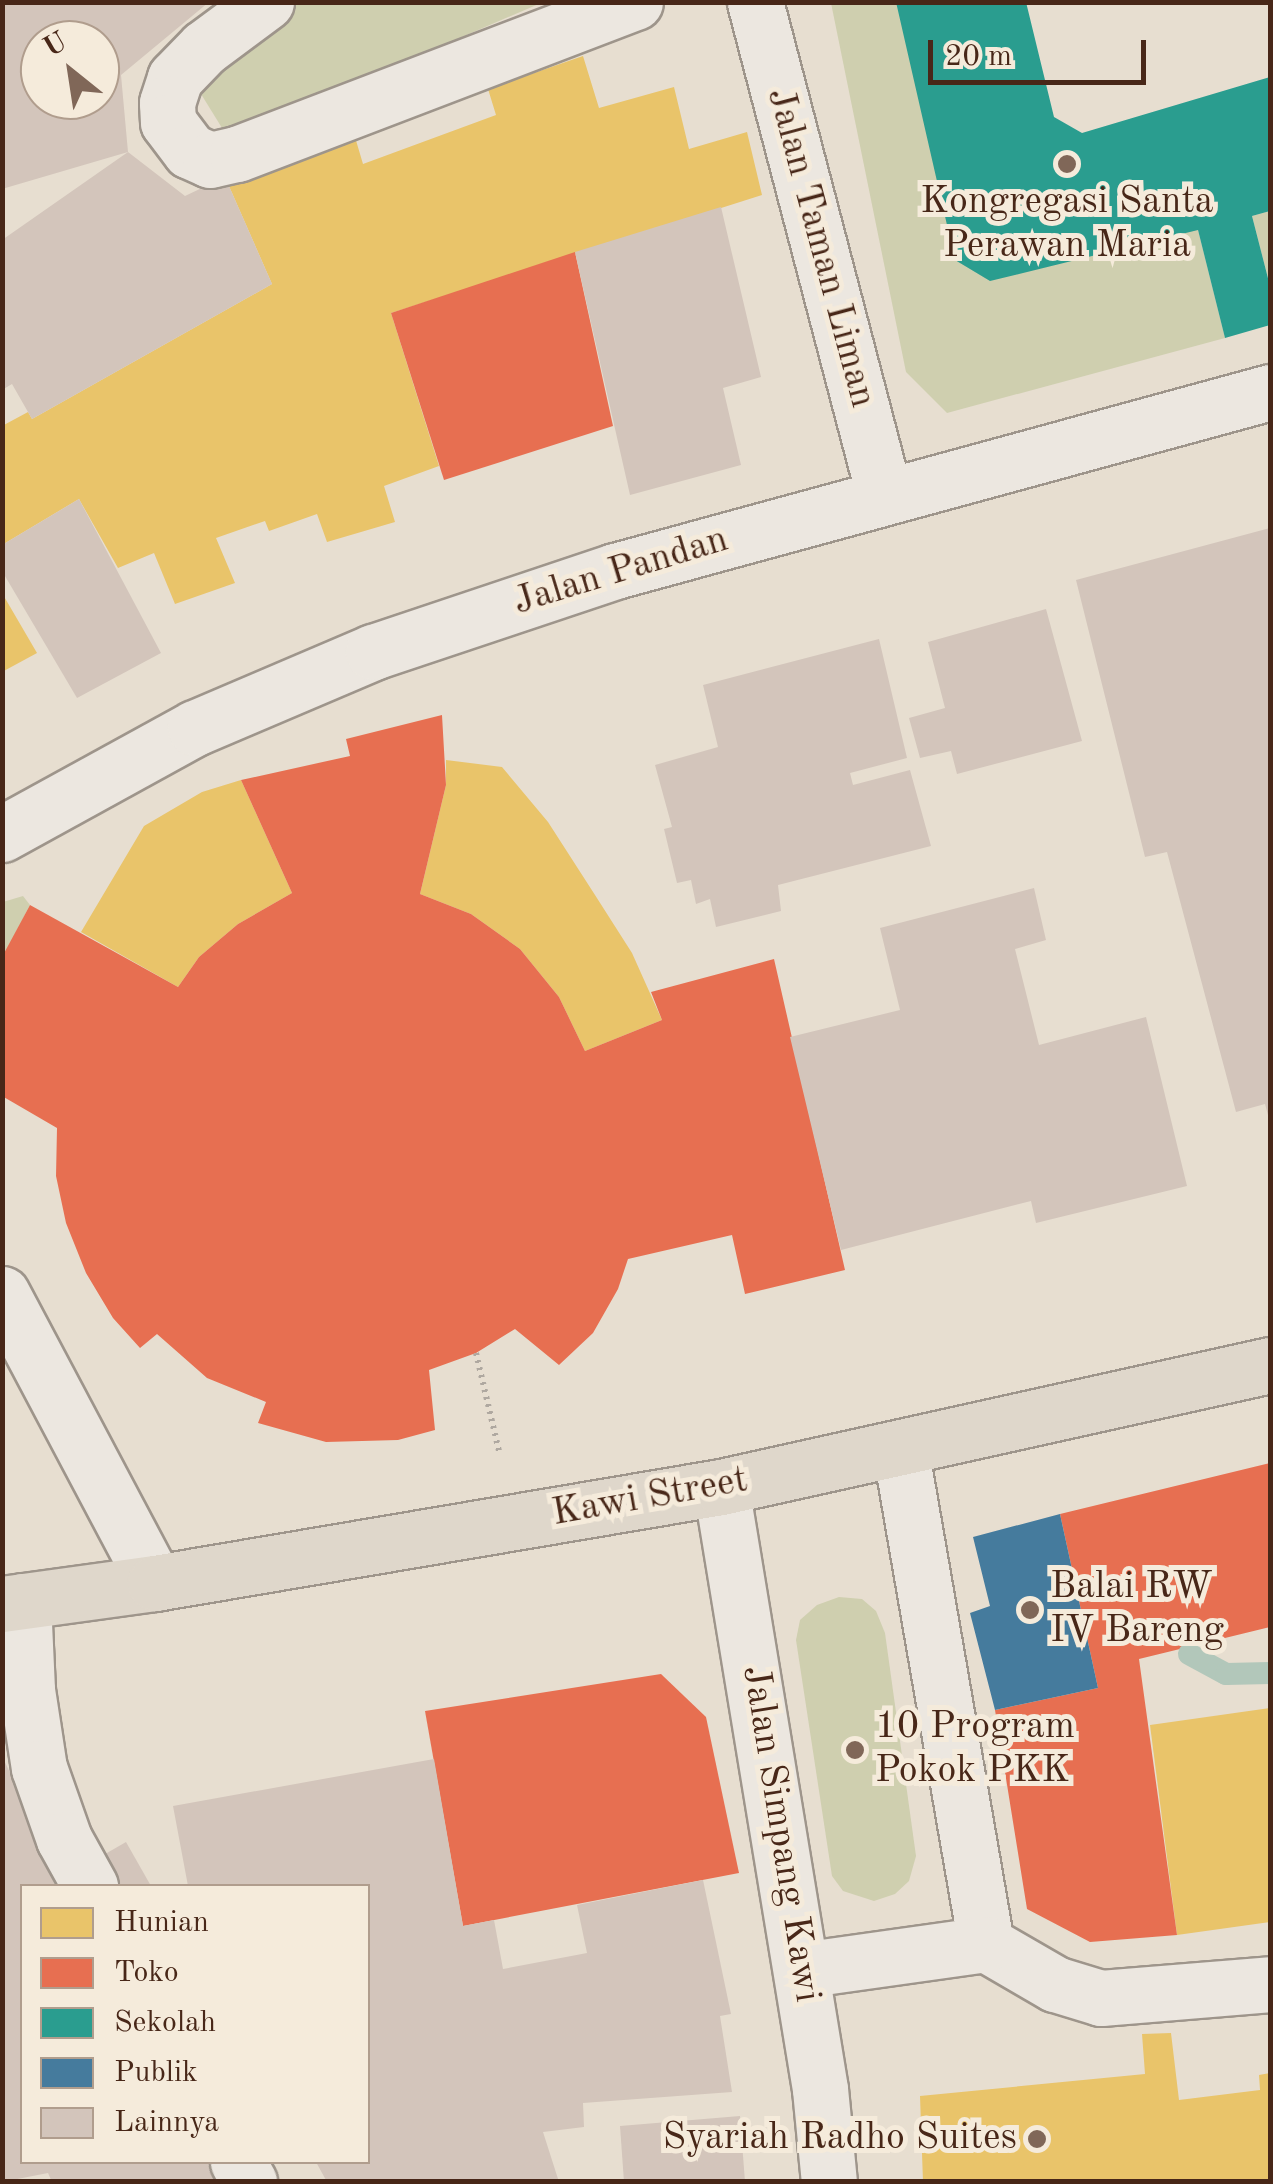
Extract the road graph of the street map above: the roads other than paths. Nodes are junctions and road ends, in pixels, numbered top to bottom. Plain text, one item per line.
1 (266, 2) edge
2 (635, 2) edge
3 (755, 2) edge
4 (1270, 392) edge
5 (884, 494) junction
6 (2, 834) edge
7 (2, 1294) edge
8 (1270, 1365) edge
9 (900, 1448) junction
10 (721, 1487) junction
11 (155, 1583) junction
12 (13, 1602) edge
13 (89, 1884) edge
14 (986, 1944) junction
15 (801, 1970) junction
16 (1270, 1984) edge
17 (828, 2182) edge

1 - 2 street
3 - 5 street, Jalan Taman Liman
4 - 5 street, Jalan Pandan
5 - 6 street, Jalan Pandan
7 - 11 street
8 - 9 main road, Kawi Street
9 - 10 main road, Kawi Street
9 - 14 street
10 - 11 main road, Kawi Street
10 - 15 street, Jalan Simpang Kawi
11 - 12 main road, Kawi Street
12 - 13 street
14 - 15 street
14 - 16 street
15 - 17 street, Jalan Simpang Kawi

